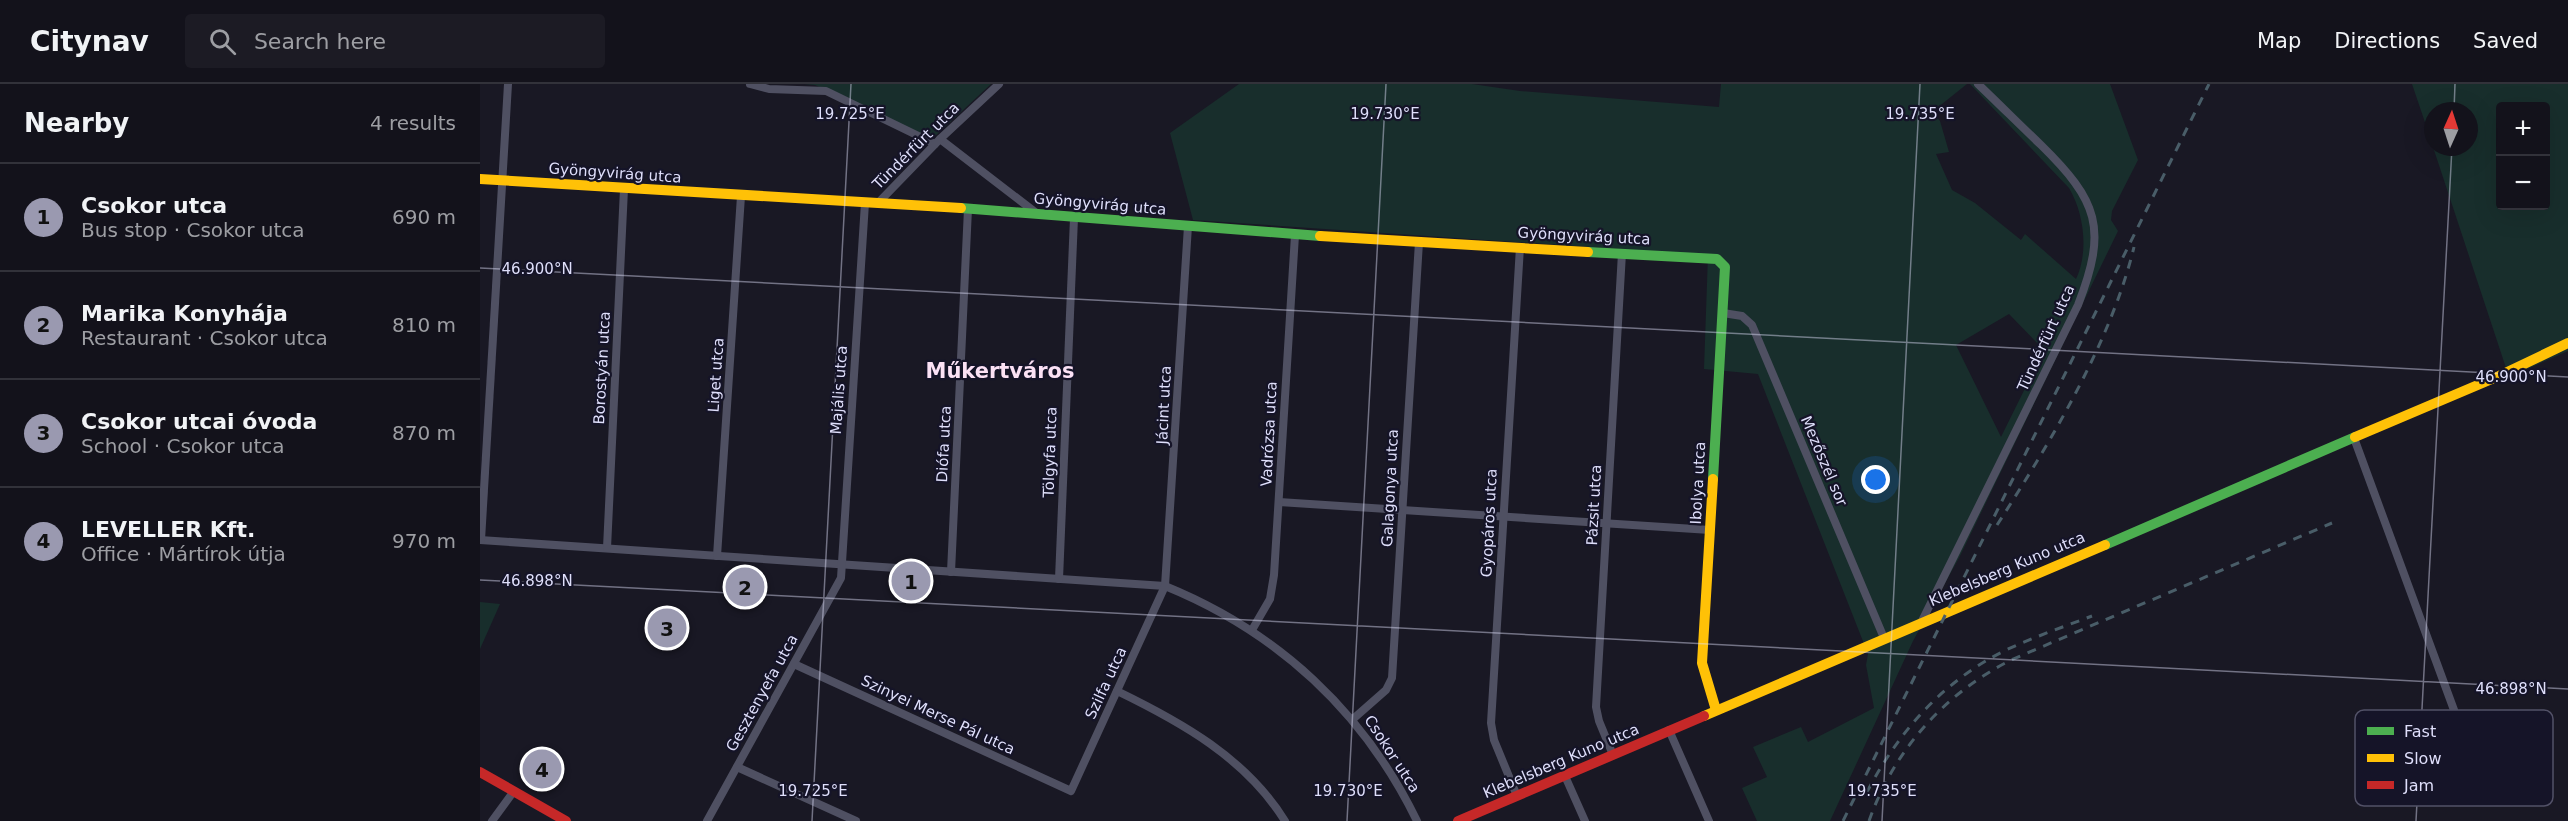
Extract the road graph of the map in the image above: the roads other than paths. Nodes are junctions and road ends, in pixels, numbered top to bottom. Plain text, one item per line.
1 (508, 84) edge
2 (750, 84) edge
3 (999, 84) edge
4 (1978, 84) edge
5 (937, 142) junction
6 (480, 178) edge
7 (503, 181) junction
8 (624, 189) junction
9 (741, 196) junction
10 (865, 203) junction
11 (878, 203) junction
12 (968, 209) junction
13 (1036, 213) junction
14 (1074, 218) junction
15 (1188, 226) junction
16 (1295, 235) junction
17 (1419, 242) junction
18 (1520, 247) junction
19 (1622, 253) junction
20 (1717, 259) joint
21 (1723, 312) junction
22 (2568, 343) edge
23 (2354, 438) junction
24 (1279, 502) junction
25 (1403, 511) junction
26 (1502, 516) junction
27 (1607, 524) junction
28 (1710, 530) junction
29 (480, 540) edge
30 (607, 548) junction
31 (717, 556) junction
32 (842, 565) junction
33 (951, 572) junction
34 (841, 578) joint
35 (1059, 579) junction
36 (1166, 586) junction
37 (1921, 623) junction
38 (1252, 630) junction
39 (1884, 638) junction
40 (794, 664) junction
41 (1117, 691) junction
42 (1716, 710) junction
43 (2454, 710) dead end
44 (1353, 719) junction
45 (1670, 730) junction
46 (1613, 755) junction
47 (737, 767) junction
48 (480, 772) edge
49 (1566, 776) junction
50 (1071, 790) joint
51 (514, 791) junction
52 (1517, 796) junction
53 (1475, 818) edge
54 (492, 821) edge
55 (566, 821) edge
56 (707, 821) edge
57 (856, 821) edge
58 (1285, 821) edge
59 (1417, 821) edge
60 (1458, 821) edge
61 (1585, 821) edge
62 (1709, 821) edge

1 - 7 street
2 - 5 street
3 - 5 street, Tündérfürt utca
4 - 37 street, Tündérfürt utca
5 - 11 street, Tündérfürt utca
5 - 13 street
6 - 7 street, Gyöngyvirág utca
7 - 8 street, Gyöngyvirág utca
7 - 29 street
8 - 9 street, Gyöngyvirág utca
8 - 30 street, Borostyán utca
9 - 10 street, Gyöngyvirág utca
9 - 31 street, Liget utca
10 - 11 street, Gyöngyvirág utca
10 - 32 street, Majális utca
11 - 12 street, Gyöngyvirág utca
12 - 13 street, Gyöngyvirág utca
12 - 33 street, Diófa utca
13 - 14 street, Gyöngyvirág utca
14 - 15 street, Gyöngyvirág utca
14 - 35 street, Tölgyfa utca
15 - 16 street, Gyöngyvirág utca
15 - 36 street, Jácint utca
16 - 17 street, Gyöngyvirág utca
16 - 24 street, Vadrózsa utca
17 - 18 street, Gyöngyvirág utca
17 - 25 street, Galagonya utca
18 - 19 street, Gyöngyvirág utca
18 - 26 street, Gyopáros utca
19 - 20 street, Gyöngyvirág utca
19 - 27 street, Pázsit utca
20 - 21 street, Ibolya utca
21 - 28 street, Ibolya utca
21 - 39 street, Mezőszél sor
22 - 23 street, Klebelsberg Kuno utca
23 - 37 street, Klebelsberg Kuno utca
23 - 43 street
24 - 25 street
24 - 38 street, Vadrózsa utca
25 - 26 street
25 - 44 street, Galagonya utca
26 - 27 street
26 - 52 street, Gyopáros utca
27 - 28 street
27 - 46 street, Pázsit utca
28 - 42 street, Ibolya utca
29 - 30 street, Csokor utca
30 - 31 street, Csokor utca
31 - 32 street, Csokor utca
32 - 33 street, Csokor utca
32 - 34 street, Majális utca
33 - 35 street, Csokor utca
34 - 40 street, Gesztenyefa utca
35 - 36 street, Csokor utca
36 - 38 street, Csokor utca
36 - 41 street, Szilfa utca
37 - 39 street, Klebelsberg Kuno utca
38 - 44 street, Csokor utca
39 - 42 street, Klebelsberg Kuno utca
40 - 47 street, Gesztenyefa utca
40 - 50 street, Szinyei Merse Pál utca
41 - 50 street, Szilfa utca
41 - 58 street
42 - 45 street, Klebelsberg Kuno utca
44 - 59 street, Csokor utca
45 - 46 street, Klebelsberg Kuno utca
45 - 62 street
46 - 49 street, Klebelsberg Kuno utca
47 - 56 street, Gesztenyefa utca
47 - 57 street
48 - 51 street
49 - 52 street, Klebelsberg Kuno utca
49 - 61 street
51 - 54 street
51 - 55 street
52 - 53 street, Klebelsberg Kuno utca
53 - 60 street, Klebelsberg Kuno utca

